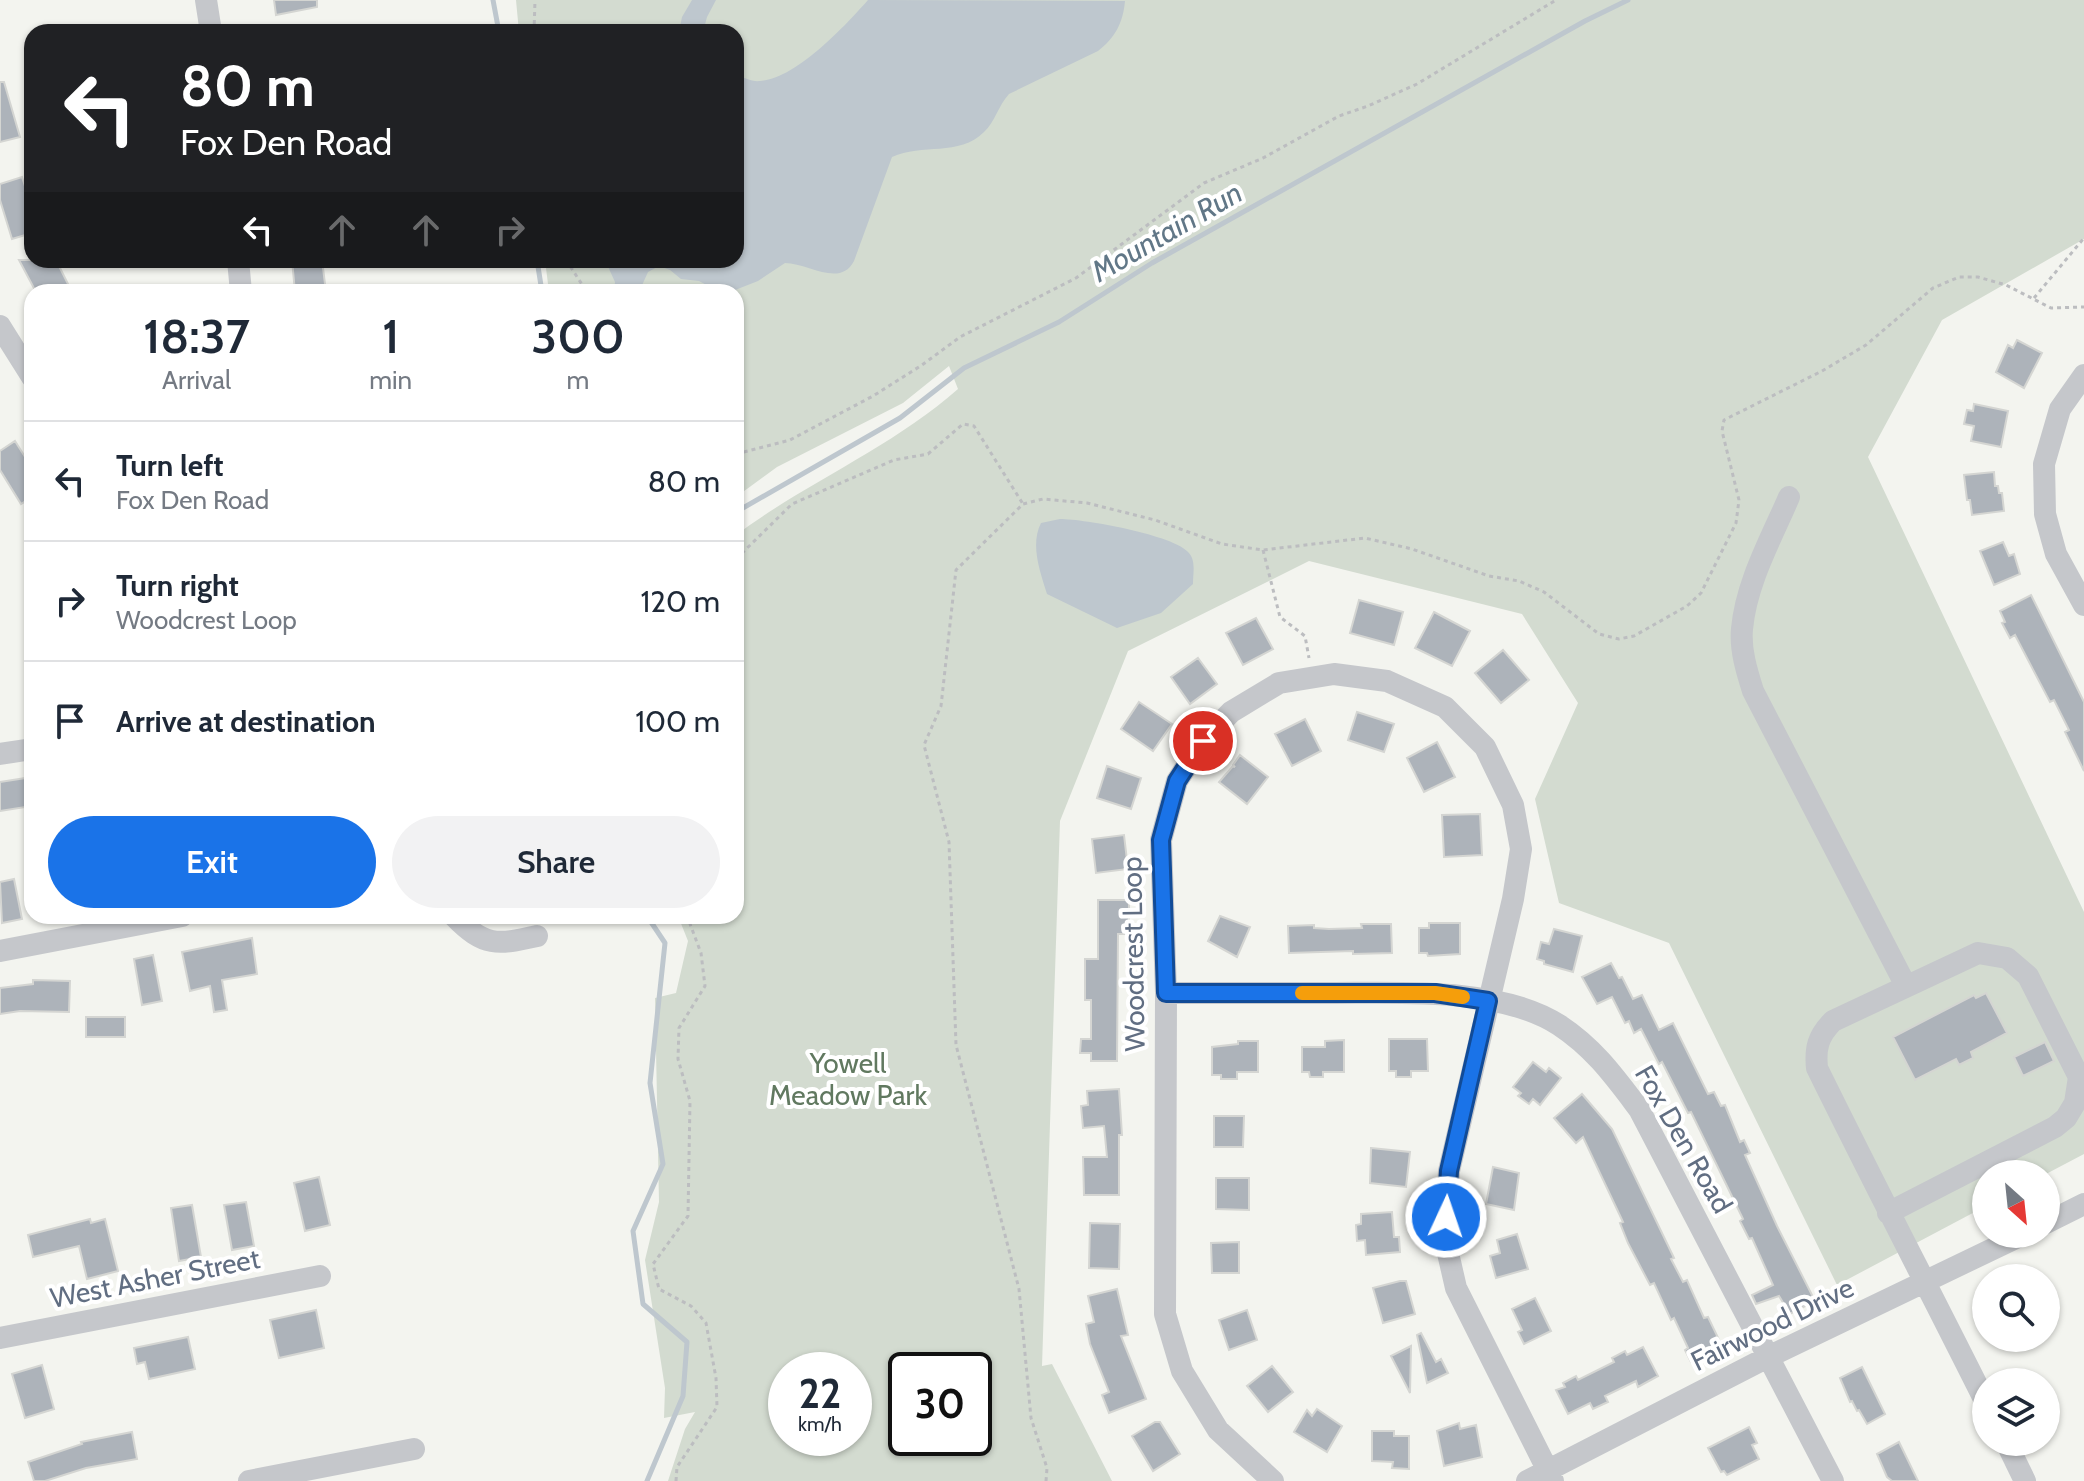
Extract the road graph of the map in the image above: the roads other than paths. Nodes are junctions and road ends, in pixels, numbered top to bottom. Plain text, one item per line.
1 (206, 0) edge
2 (210, 24) edge
3 (0, 326) edge
4 (24, 364) edge
5 (2084, 375) edge
6 (1789, 497) dead end
7 (2084, 605) edge
8 (24, 750) edge
9 (0, 754) edge
10 (108, 924) edge
11 (464, 924) edge
12 (537, 936) dead end
13 (0, 951) edge
14 (1906, 986) junction
15 (1166, 993) junction
16 (1488, 1001) junction
17 (2084, 1204) edge
18 (1888, 1213) junction
19 (2060, 1216) edge
20 (1996, 1248) edge
21 (320, 1276) dead end
22 (1924, 1284) junction
23 (0, 1338) edge
24 (1768, 1357) junction
25 (1972, 1376) edge
26 (414, 1449) dead end
27 (2013, 1456) edge
28 (1550, 1476) edge
29 (249, 1481) edge
30 (1273, 1481) edge
31 (1527, 1481) edge
32 (1833, 1481) edge
33 (2025, 1481) edge

1 - 2 street
3 - 4 street
5 - 7 street
6 - 14 street
8 - 9 street
10 - 13 street
11 - 12 street
14 - 18 street
14 - 18 street
15 - 16 street, Fox Den Road
15 - 16 street, Woodcrest Loop
15 - 30 street, Woodcrest Loop
16 - 24 street, Fox Den Road
16 - 28 street, Woodcrest Loop
17 - 19 street
18 - 22 street
20 - 22 street, Fairwood Drive
21 - 23 street, West Asher Street
22 - 24 street, Fairwood Drive
22 - 25 street
24 - 28 street, Fairwood Drive
24 - 32 street, Fox Den Road
26 - 29 street
27 - 33 street
28 - 31 street

